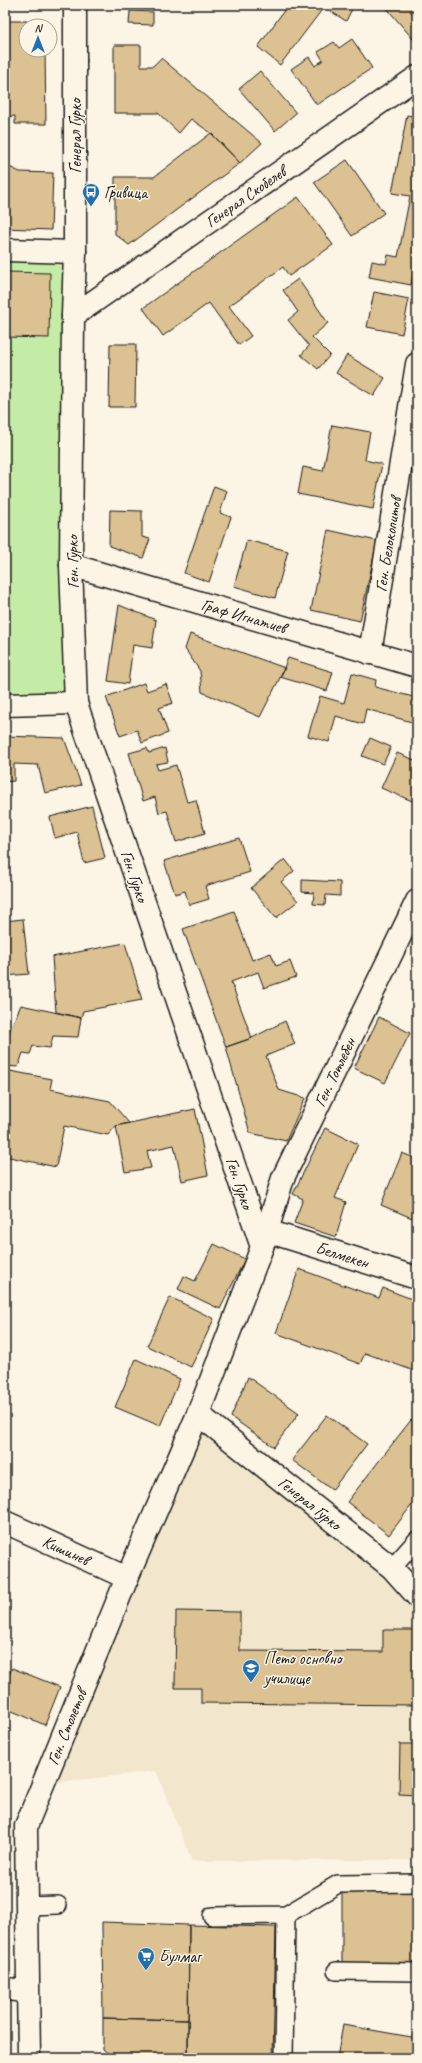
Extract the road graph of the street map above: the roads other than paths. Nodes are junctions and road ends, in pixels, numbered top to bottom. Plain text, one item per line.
1 (75, 5) edge
2 (417, 77) edge
3 (5, 250) edge
4 (75, 252) junction
5 (73, 316) junction
6 (417, 364) edge
7 (72, 565) junction
8 (370, 653) junction
9 (414, 664) edge
10 (76, 703) junction
11 (5, 705) edge
12 (417, 901) edge
13 (265, 1239) junction
14 (417, 1278) edge
15 (198, 1414) junction
16 (5, 1522) edge
17 (417, 1540) edge
18 (392, 1568) junction
19 (127, 1578) junction
20 (417, 1596) edge
21 (417, 1883) edge
22 (58, 1905) dead end
23 (26, 1906) junction
24 (286, 1915) junction
25 (212, 1916) dead end
26 (336, 1971) dead end
27 (417, 1972) edge
28 (5, 1989) edge
29 (27, 1991) junction
30 (29, 2058) edge
31 (284, 2058) edge

1 - 4 street, Генерал Гурко
2 - 5 street, Генерал Скобелев
3 - 4 street
4 - 5 street, Генерал Гурко
5 - 7 street, Ген. Гурко
6 - 8 street, Ген. Белокопитов
7 - 8 street, Граф Игнатиев
7 - 10 street, Ген. Гурко
8 - 9 street, Граф Игнатиев
10 - 11 street
10 - 13 street, Ген. Гурко
12 - 13 street, Ген. Тотлебен
13 - 14 street, Белмекен
13 - 15 street
15 - 18 street, Генерал Гурко
15 - 19 street, Ген. Столетов
16 - 19 street, Кишинев
17 - 18 lane
18 - 20 street, Генерал Гурко
19 - 23 street, Ген. Столетов
21 - 24 lane
22 - 23 lane
23 - 29 street, Ген. Столетов
24 - 25 lane
24 - 31 lane
26 - 27 lane
28 - 29 street
29 - 30 street, Ген. Столетов

